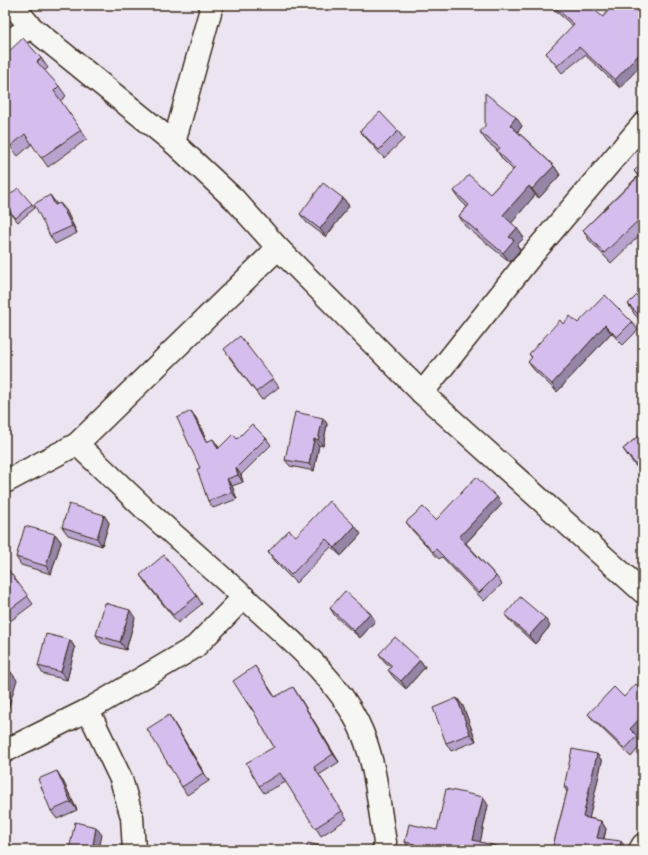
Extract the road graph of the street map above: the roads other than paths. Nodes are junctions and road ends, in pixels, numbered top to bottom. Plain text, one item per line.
1 (12, 5) edge
2 (212, 5) edge
3 (31, 27) junction
4 (5, 43) edge
5 (643, 124) edge
6 (174, 144) junction
7 (278, 248) junction
8 (422, 393) junction
9 (76, 444) junction
10 (5, 482) edge
11 (643, 592) edge
12 (244, 597) junction
13 (88, 710) junction
14 (5, 751) edge
15 (643, 845) edge
16 (134, 850) edge
17 (384, 850) edge
18 (640, 850) edge

1 - 3 street
2 - 6 street
3 - 4 street
3 - 6 street
5 - 8 street
6 - 7 street
7 - 8 street
7 - 9 street
8 - 11 street
9 - 10 street
9 - 12 street
12 - 13 street
12 - 17 street
13 - 14 street
13 - 16 street
15 - 18 street

